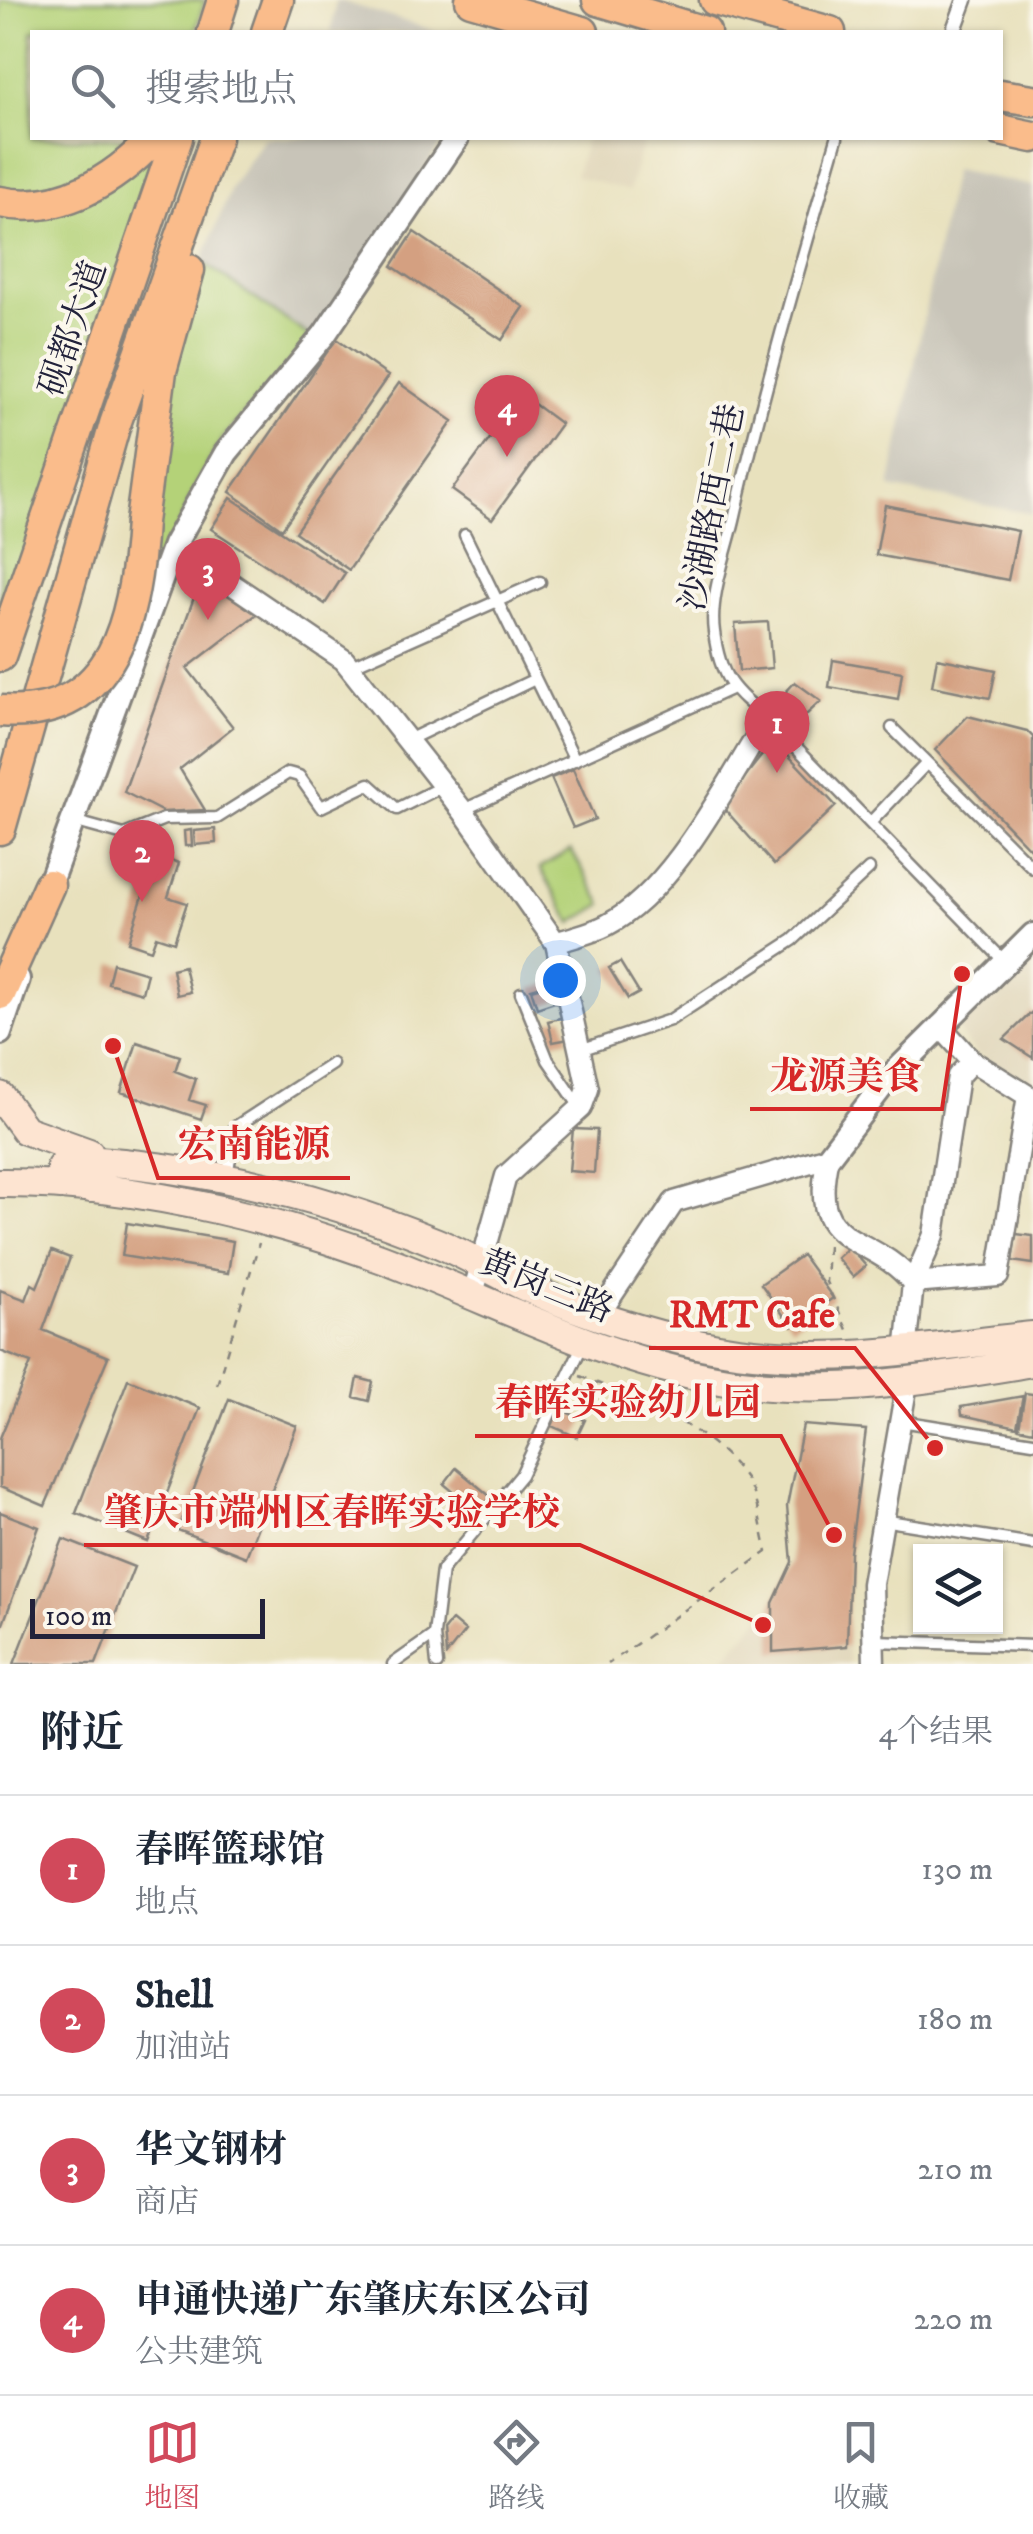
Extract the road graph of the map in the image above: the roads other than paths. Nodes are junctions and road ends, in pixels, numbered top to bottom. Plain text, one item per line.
1 (262, 0) edge
2 (278, 0) edge
3 (471, 0) edge
4 (598, 0) edge
5 (715, 0) edge
6 (965, 0) edge
7 (955, 27) dead end
8 (253, 30) edge
9 (268, 30) edge
10 (574, 30) edge
11 (699, 30) edge
12 (818, 30) edge
13 (1003, 131) edge
14 (1033, 137) edge
15 (152, 140) edge
16 (176, 140) edge
17 (215, 140) edge
18 (231, 140) edge
19 (456, 140) edge
20 (836, 140) edge
21 (0, 202) edge
22 (465, 535) dead end
23 (174, 546) junction
24 (540, 582) dead end
25 (497, 602) junction
26 (0, 656) edge
27 (349, 666) junction
28 (535, 679) junction
29 (731, 690) junction
30 (0, 710) edge
31 (768, 718) junction
32 (892, 728) dead end
33 (407, 740) junction
34 (575, 760) junction
35 (927, 763) junction
36 (443, 786) junction
37 (462, 811) junction
38 (72, 821) junction
39 (870, 823) junction
40 (0, 829) edge
41 (1033, 868) edge
42 (869, 869) dead end
43 (49, 885) junction
44 (1033, 935) edge
45 (556, 943) junction
46 (1005, 962) junction
47 (521, 993) dead end
48 (0, 994) edge
49 (940, 1026) junction
50 (0, 1034) edge
51 (580, 1050) junction
52 (972, 1061) junction
53 (332, 1064) dead end
54 (0, 1096) edge
55 (1030, 1097) edge
56 (581, 1108) junction
57 (828, 1157) junction
58 (119, 1161) junction
59 (227, 1177) junction
60 (0, 1183) edge
61 (102, 1192) junction
62 (482, 1265) junction
63 (912, 1283) junction
64 (472, 1297) junction
65 (598, 1316) junction
66 (1033, 1336) edge
67 (583, 1344) junction
68 (906, 1353) junction
69 (1033, 1362) edge
70 (907, 1382) junction
71 (900, 1421) junction
72 (1033, 1442) edge
73 (881, 1520) junction
74 (1033, 1544) edge
75 (434, 1635) junction
76 (873, 1641) junction
77 (1033, 1646) edge
78 (393, 1664) edge
79 (436, 1664) edge
80 (874, 1664) edge

1 - 8 main road
2 - 9 main road
3 - 10 main road
4 - 11 main road
5 - 12 main road
6 - 7 street
13 - 14 main road
15 - 21 main road
16 - 26 main road, 砚都大道
17 - 40 main road, 砚都大道
18 - 30 main road, bridge
19 - 23 street
20 - 29 lane, 沙湖路西二巷
22 - 25 lane
23 - 27 street
23 - 38 street
24 - 25 lane
25 - 27 lane
25 - 28 lane
27 - 33 street
28 - 33 lane
28 - 34 lane
29 - 31 lane
29 - 34 lane
31 - 39 lane
31 - 45 street
32 - 35 lane
33 - 36 street
34 - 37 lane
35 - 39 lane
35 - 41 lane
36 - 37 street
36 - 38 lane
37 - 45 street
38 - 43 street
39 - 46 lane
42 - 51 lane
43 - 48 main road
43 - 50 street
44 - 46 street
45 - 51 street
46 - 49 street
47 - 56 lane
49 - 52 street
49 - 57 street
51 - 56 street
52 - 55 street
52 - 63 street
53 - 59 lane
54 - 58 main road
55 - 63 street
56 - 62 street
57 - 63 street
57 - 65 street
58 - 59 main road, 黄岗三路
58 - 61 main road
59 - 62 main road, 黄岗三路
60 - 61 main road, 黄岗三路
61 - 64 main road, 黄岗三路
62 - 64 street
62 - 65 main road, 黄岗三路
63 - 68 street
64 - 67 main road, 黄岗三路
65 - 68 main road, 黄岗三路
66 - 68 main road, 黄岗三路
67 - 70 main road, 黄岗三路
67 - 75 lane
69 - 70 main road, 黄岗三路
70 - 71 street
71 - 72 lane
71 - 73 street
73 - 74 lane
73 - 76 street
75 - 78 lane
75 - 79 lane
76 - 77 lane
76 - 80 street

